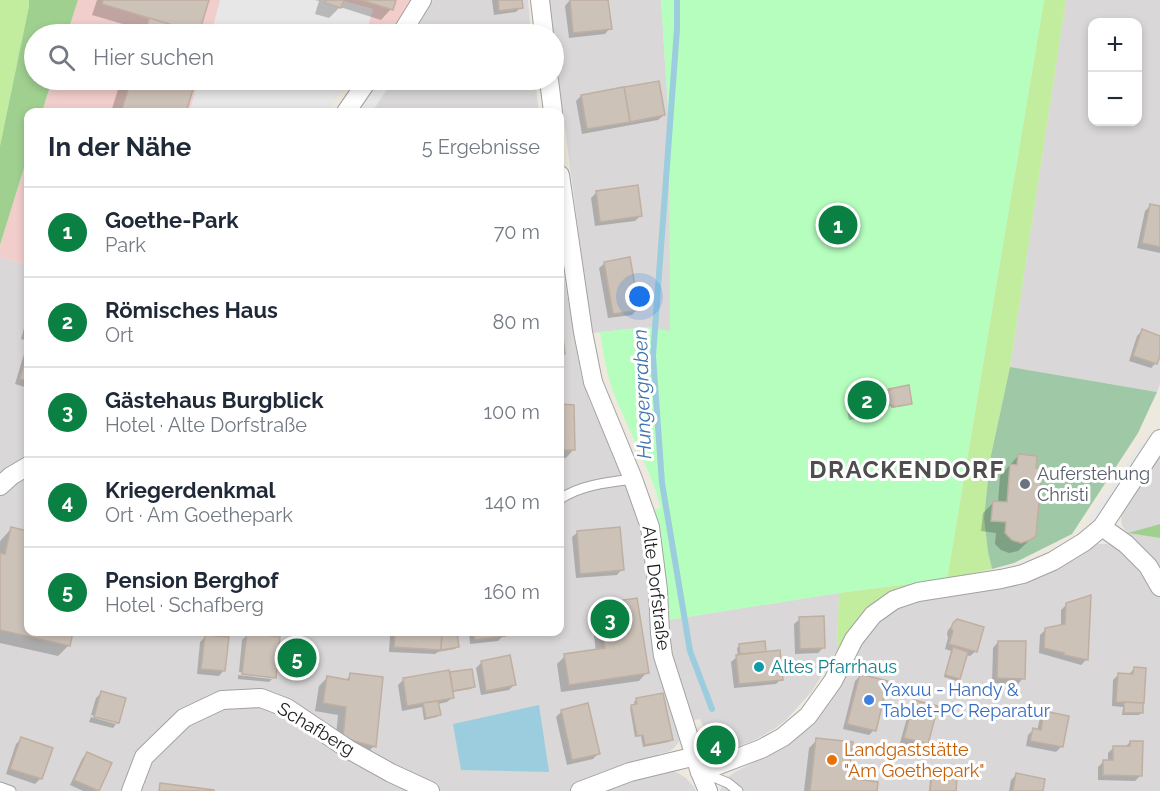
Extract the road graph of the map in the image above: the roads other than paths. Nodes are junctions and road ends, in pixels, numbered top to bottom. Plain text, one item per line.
1 (422, 0) edge
2 (540, 0) edge
3 (407, 24) edge
4 (543, 24) edge
5 (361, 90) edge
6 (550, 90) edge
7 (349, 108) edge
8 (552, 108) edge
9 (564, 203) edge
10 (1160, 439) edge
11 (24, 468) edge
12 (633, 479) junction
13 (0, 486) edge
14 (564, 496) edge
15 (1102, 526) junction
16 (1160, 587) edge
17 (698, 764) junction
18 (0, 787) edge
19 (11, 791) edge
20 (131, 791) edge
21 (430, 791) edge
22 (580, 791) edge
23 (708, 791) edge
24 (738, 791) edge

1 - 3 street
2 - 4 street
5 - 7 street
6 - 8 street
9 - 12 street, Alte Dorfstraße
10 - 15 street
11 - 13 street
12 - 14 lane
12 - 17 street, Alte Dorfstraße
15 - 16 street
15 - 17 street
17 - 22 street
17 - 23 street, Alte Dorfstraße
17 - 24 lane
18 - 19 lane
20 - 21 street, Schafberg

